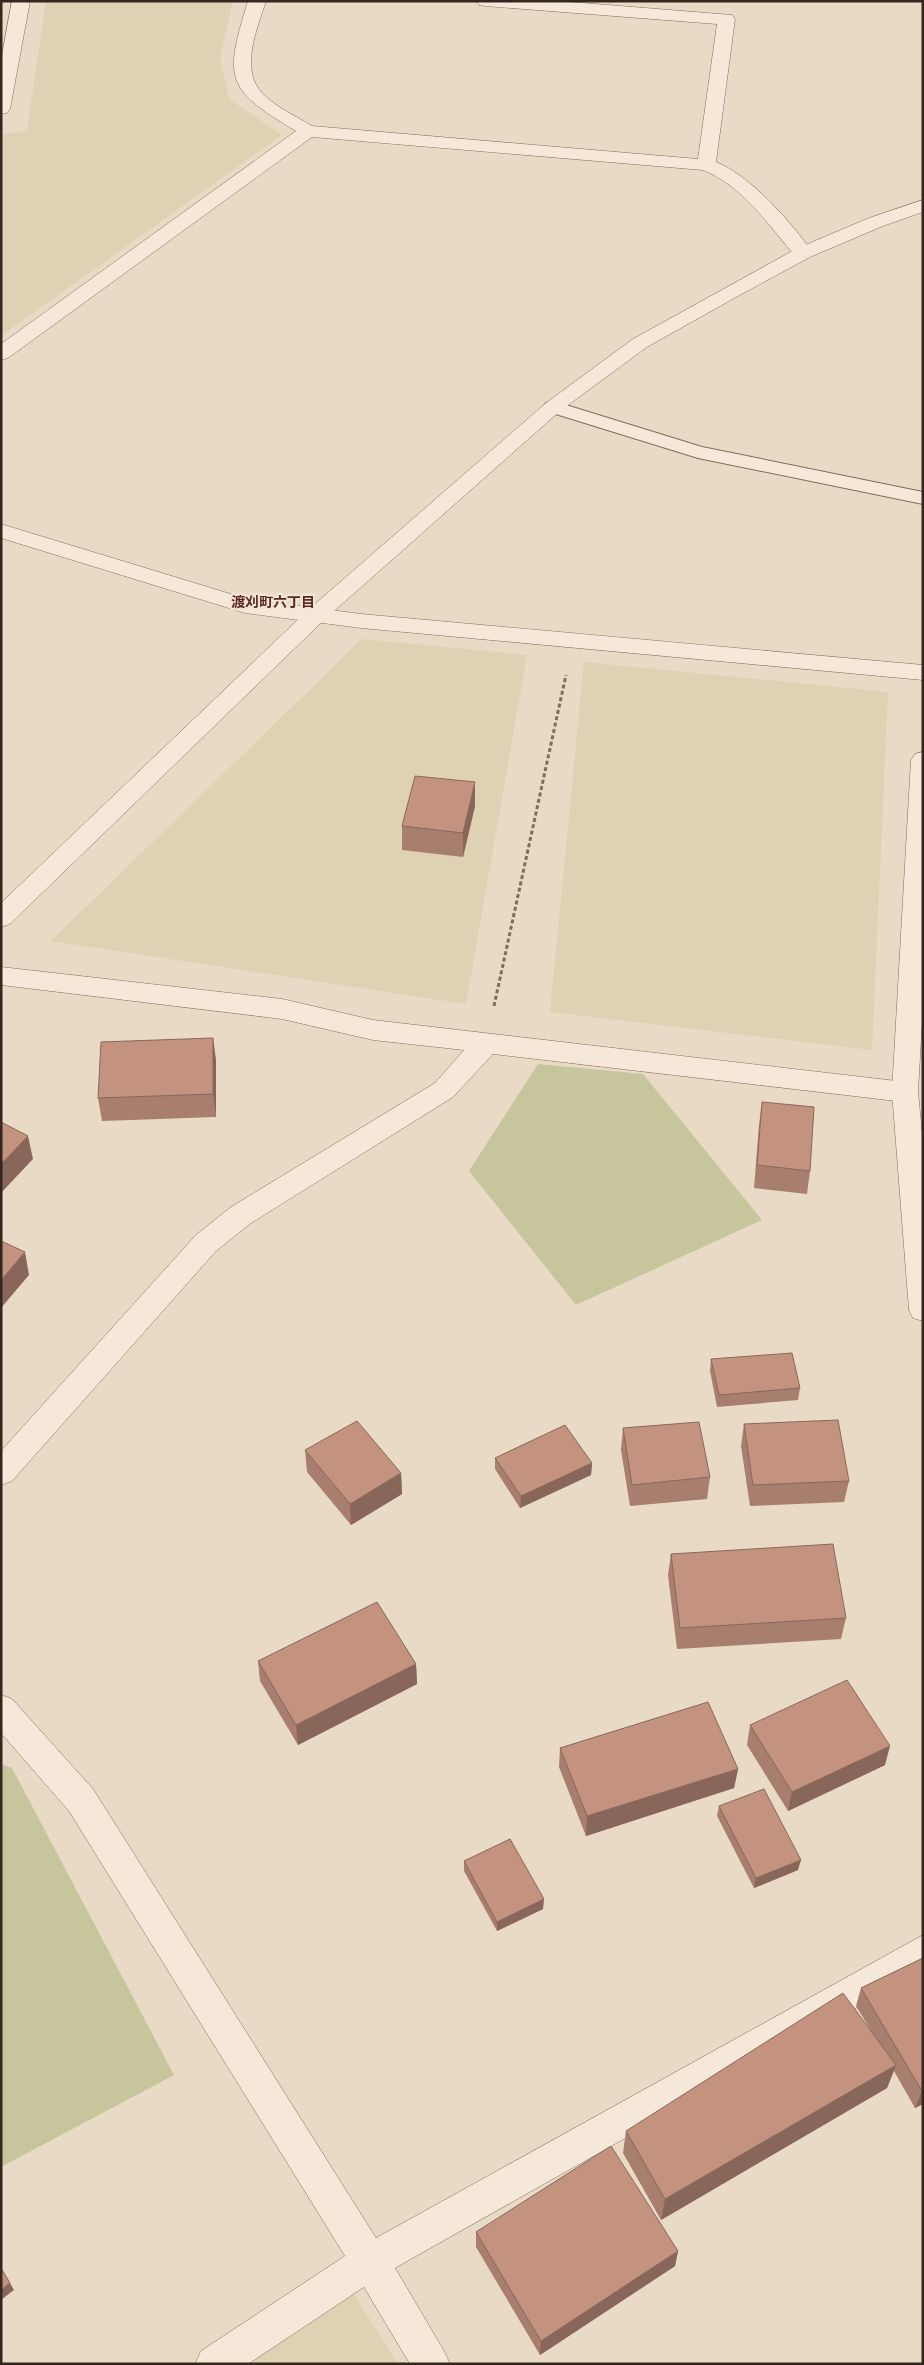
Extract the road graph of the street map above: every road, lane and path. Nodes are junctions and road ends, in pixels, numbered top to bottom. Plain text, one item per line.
1 (21, 1) edge
2 (257, 1) edge
3 (485, 1) edge
4 (541, 4) edge
5 (1, 109) edge
6 (308, 131) junction
7 (706, 165) junction
8 (923, 206) edge
9 (803, 253) junction
10 (1, 354) edge
11 (553, 407) junction
12 (923, 498) edge
13 (1, 531) edge
14 (316, 615) junction
15 (573, 641) junction
16 (923, 673) edge
17 (923, 760) edge
18 (1, 918) edge
19 (1, 976) edge
20 (486, 1044) junction
21 (905, 1092) junction
22 (922, 1303) edge
23 (1, 1472) edge
24 (1, 1709) edge
25 (923, 1951) edge
26 (370, 2262) junction
27 (214, 2364) edge
28 (431, 2364) edge

1 - 5 street
2 - 6 street
3 - 4 street
4 - 7 street
6 - 7 street
6 - 10 street
7 - 9 street
8 - 9 street
9 - 11 street
11 - 12 lane
11 - 14 street
13 - 14 street
14 - 15 street
14 - 18 street
15 - 16 street
15 - 20 path
17 - 21 street
19 - 20 street
20 - 21 street
20 - 23 street
21 - 22 street
24 - 26 street
25 - 26 street
26 - 27 street
26 - 28 street

